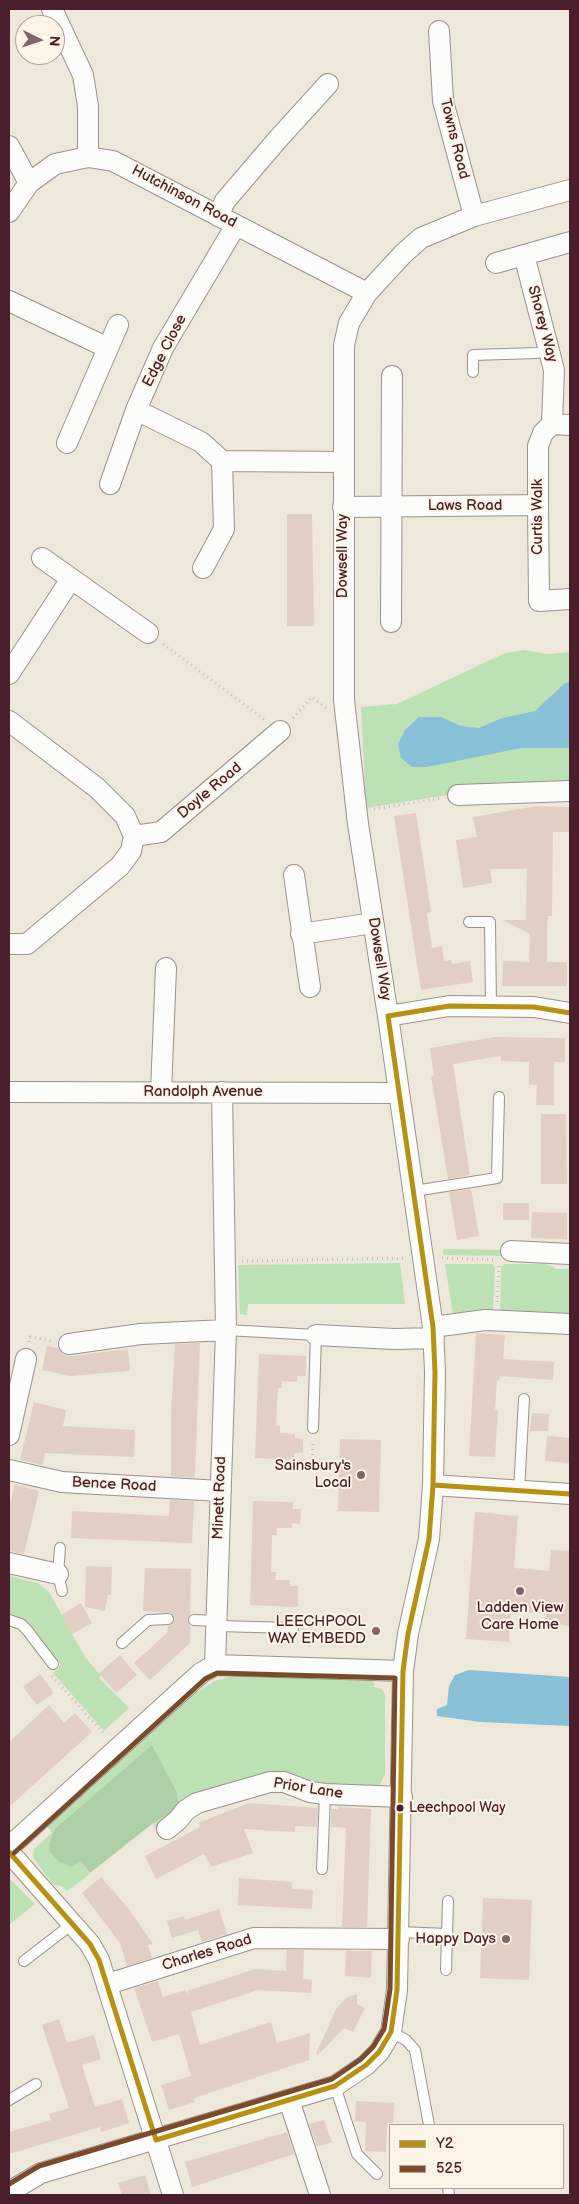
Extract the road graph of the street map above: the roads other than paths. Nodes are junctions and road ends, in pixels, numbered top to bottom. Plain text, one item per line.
1 (52, 9) edge
2 (439, 31) dead end
3 (328, 84) dead end
4 (9, 146) edge
5 (88, 156) junction
6 (28, 183) junction
7 (570, 190) edge
8 (9, 212) edge
9 (218, 216) junction
10 (474, 216) junction
11 (236, 225) junction
12 (570, 242) edge
13 (524, 255) junction
14 (496, 263) dead end
15 (368, 293) junction
16 (9, 301) edge
17 (118, 325) dead end
18 (108, 348) junction
19 (550, 350) junction
20 (472, 372) dead end
21 (392, 376) dead end
22 (136, 410) junction
23 (561, 425) edge
24 (66, 443) dead end
25 (222, 462) junction
26 (344, 462) junction
27 (110, 484) dead end
28 (392, 506) junction
29 (538, 506) junction
30 (343, 507) junction
31 (42, 558) dead end
32 (203, 568) dead end
33 (71, 579) junction
34 (570, 599) edge
35 (391, 622) dead end
36 (148, 633) road end
37 (9, 674) edge
38 (9, 721) edge
39 (280, 731) road end
40 (570, 791) edge
41 (458, 795) road end
42 (134, 836) junction
43 (294, 874) dead end
44 (469, 922) dead end
45 (373, 923) junction
46 (301, 934) junction
47 (9, 944) edge
48 (166, 968) dead end
49 (310, 987) dead end
50 (491, 1007) junction
51 (570, 1013) edge
52 (388, 1016) junction
53 (9, 1092) edge
54 (161, 1092) junction
55 (222, 1092) junction
56 (398, 1093) junction
57 (499, 1097) dead end
58 (414, 1191) junction
59 (511, 1251) dead end
60 (570, 1254) edge
61 (570, 1324) edge
62 (226, 1330) junction
63 (433, 1332) junction
64 (316, 1335) junction
65 (69, 1344) road end
66 (26, 1359) road end
67 (524, 1399) dead end
68 (314, 1428) road end
69 (9, 1435) edge
70 (9, 1470) edge
71 (433, 1485) junction
72 (220, 1491) junction
73 (519, 1491) junction
74 (570, 1494) edge
75 (60, 1548) dead end
76 (9, 1563) edge
77 (60, 1582) joint
78 (168, 1619) dead end
79 (9, 1620) edge
80 (194, 1620) dead end
81 (217, 1623) junction
82 (292, 1628) dead end
83 (122, 1643) dead end
84 (53, 1664) road end
85 (215, 1665) junction
86 (404, 1670) junction
87 (325, 1794) junction
88 (402, 1797) junction
89 (167, 1829) dead end
90 (13, 1835) edge
91 (9, 1852) edge
92 (322, 1869) dead end
93 (448, 1901) dead end
94 (72, 1924) junction
95 (447, 1934) junction
96 (399, 1936) junction
97 (24, 1962) dead end
98 (446, 1970) dead end
99 (108, 1984) junction
100 (391, 2032) junction
101 (36, 2084) dead end
102 (335, 2086) junction
103 (9, 2100) edge
104 (289, 2100) junction
105 (429, 2124) edge
106 (156, 2140) junction
107 (377, 2174) dead end
108 (11, 2189) edge
109 (173, 2195) edge
110 (320, 2195) edge

1 - 5 street
2 - 10 street, Towns Road
3 - 9 street
4 - 6 street
5 - 6 street, Hutchinson Road
5 - 9 street, Hutchinson Road
6 - 8 street, Hutchinson Road
7 - 10 street, Dowsell Way
9 - 11 street, Hutchinson Road
10 - 15 street, Dowsell Way
11 - 15 street, Hutchinson Road
11 - 22 street, Edge Close
12 - 13 street
13 - 14 street
13 - 19 street, Shorey Way
15 - 26 street, Dowsell Way
16 - 18 street
17 - 18 street
18 - 24 street
19 - 20 lane
19 - 23 street, Shorey Way
21 - 28 street
22 - 25 street
22 - 27 street, Edge Close
23 - 29 street, Curtis Walk
25 - 26 street
25 - 32 street
26 - 30 street, Dowsell Way
28 - 29 street, Laws Road
28 - 30 street, Laws Road
28 - 35 street
29 - 34 street, Curtis Walk
30 - 45 street, Dowsell Way
31 - 33 street
33 - 36 street
33 - 37 street
38 - 42 street
39 - 42 street, Doyle Road
40 - 41 street
42 - 47 street
43 - 46 street
44 - 50 lane
45 - 46 street
45 - 52 street, Dowsell Way
46 - 49 street
48 - 54 street
50 - 51 street
50 - 52 street
52 - 56 street, Dowsell Way
53 - 54 street, Randolph Avenue
54 - 55 street, Randolph Avenue
55 - 56 street, Randolph Avenue
55 - 62 street, Minett Road
56 - 58 street, Dowsell Way
57 - 58 lane
58 - 63 street, Dowsell Way
59 - 60 street
61 - 63 street
62 - 64 lane
62 - 65 street
62 - 72 street, Minett Road
63 - 64 street
63 - 71 street, Dowsell Way
64 - 68 lane
66 - 69 street
67 - 73 lane
70 - 72 street, Bence Road
71 - 73 street
71 - 86 street, Dowsell Way
72 - 81 street, Minett Road
73 - 74 street
75 - 77 lane
76 - 77 street
78 - 83 lane
79 - 84 lane
80 - 81 lane
81 - 82 lane
81 - 85 street, Minett Road
85 - 86 street
85 - 90 street
86 - 88 street, Dowsell Way
87 - 88 street, Prior Lane
87 - 89 street, Prior Lane
87 - 92 lane
88 - 96 street, Dowsell Way
91 - 94 street
93 - 95 lane
94 - 97 lane
94 - 99 street
95 - 96 lane
95 - 98 lane
96 - 99 street, Charles Road
96 - 100 street, Dowsell Way
99 - 106 street
100 - 102 street, Dowsell Way
100 - 105 lane
101 - 103 lane
102 - 104 street, Dowsell Way
102 - 107 lane
104 - 106 street, Dowsell Way
104 - 110 street
106 - 108 street, Dowsell Way
106 - 109 street

